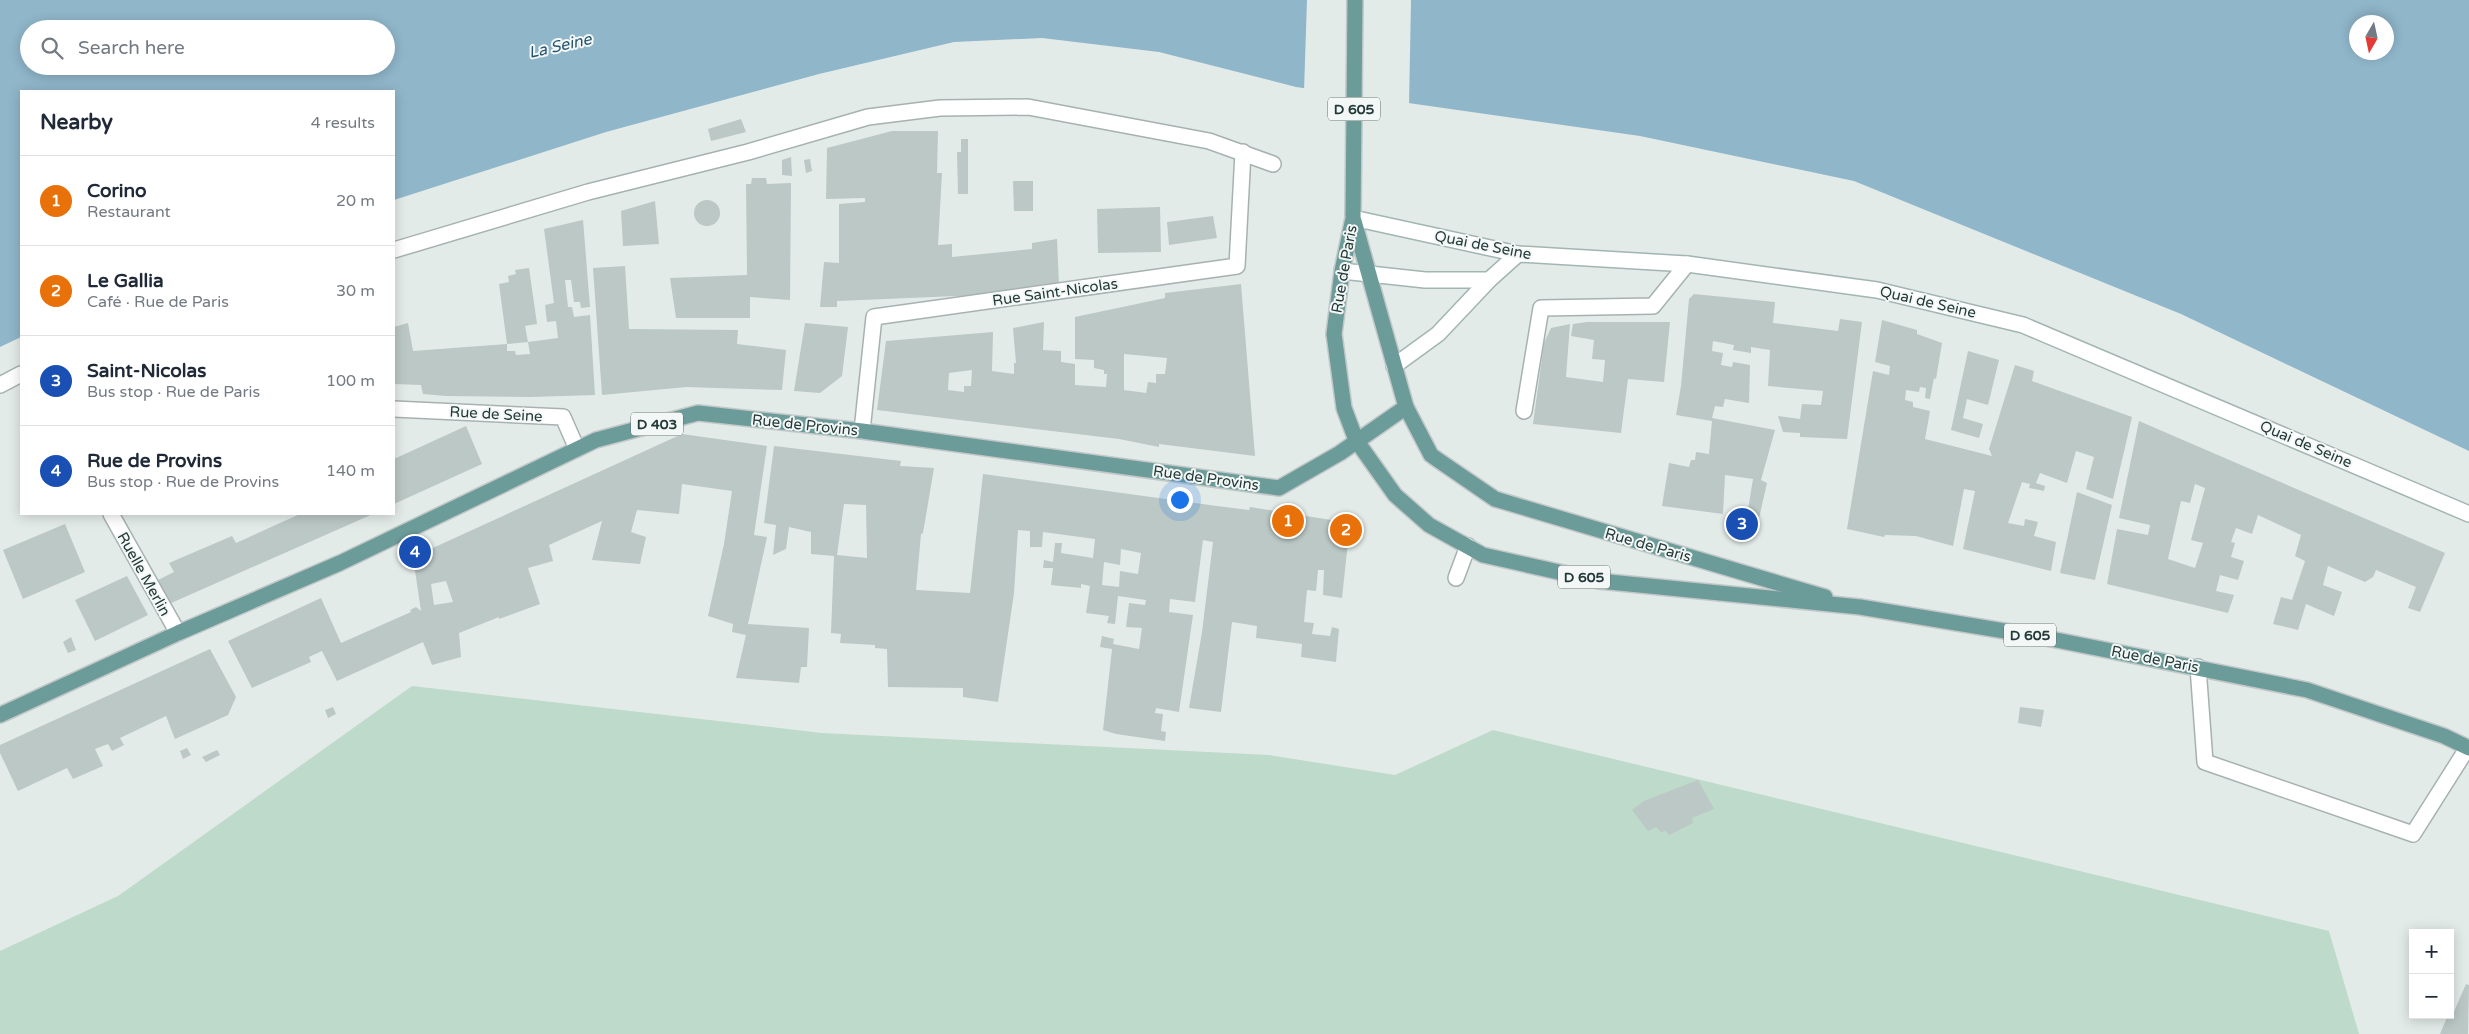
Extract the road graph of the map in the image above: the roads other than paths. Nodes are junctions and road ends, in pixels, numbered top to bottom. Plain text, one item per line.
1 (1355, 0) edge
2 (1242, 152) junction
3 (1273, 164) dead end
4 (1353, 218) junction
5 (395, 250) edge
6 (1518, 254) junction
7 (1687, 264) junction
8 (1342, 271) junction
9 (1370, 273) junction
10 (1489, 280) junction
11 (1394, 366) junction
12 (20, 375) edge
13 (0, 385) edge
14 (1406, 407) junction
15 (395, 409) edge
16 (1524, 410) dead end
17 (862, 431) junction
18 (1356, 440) junction
19 (577, 449) junction
20 (2469, 514) edge
21 (112, 515) edge
22 (1468, 546) junction
23 (1456, 578) dead end
24 (1860, 607) junction
25 (178, 633) junction
26 (2198, 667) junction
27 (0, 715) edge
28 (2468, 748) edge

1 - 4 main road, D 605
2 - 3 street
2 - 5 street
2 - 17 street, Rue Saint-Nicolas
4 - 6 street, Quai de Seine
4 - 8 main road, Rue de Paris / D 605
4 - 9 main road, Rue de Paris / D 605
6 - 7 street, Quai de Seine
6 - 10 street
7 - 16 street
7 - 20 street, Quai de Seine
8 - 9 street
8 - 18 main road, Rue de Paris / D 605
9 - 10 street
9 - 11 main road, Rue de Paris / D 605
10 - 11 street
11 - 14 main road, Rue de Paris / D 605
12 - 13 street
14 - 18 main road, Rue de Provins / D 403
14 - 24 main road, Rue de Paris / D 605
15 - 19 street, Rue de Seine
17 - 18 main road, Rue de Provins / D 403
17 - 19 main road, Rue de Provins / D 403
18 - 22 main road, Rue de Paris / D 605
19 - 25 main road, Rue de Provins / D 403
21 - 25 street, Ruelle Merlin
22 - 23 street
22 - 24 main road, Rue de Paris / D 605
24 - 26 main road, Rue de Paris / D 605
25 - 27 main road, Rue de Provins / D 403
26 - 28 main road, Rue de Paris / D 605
26 - 28 street

